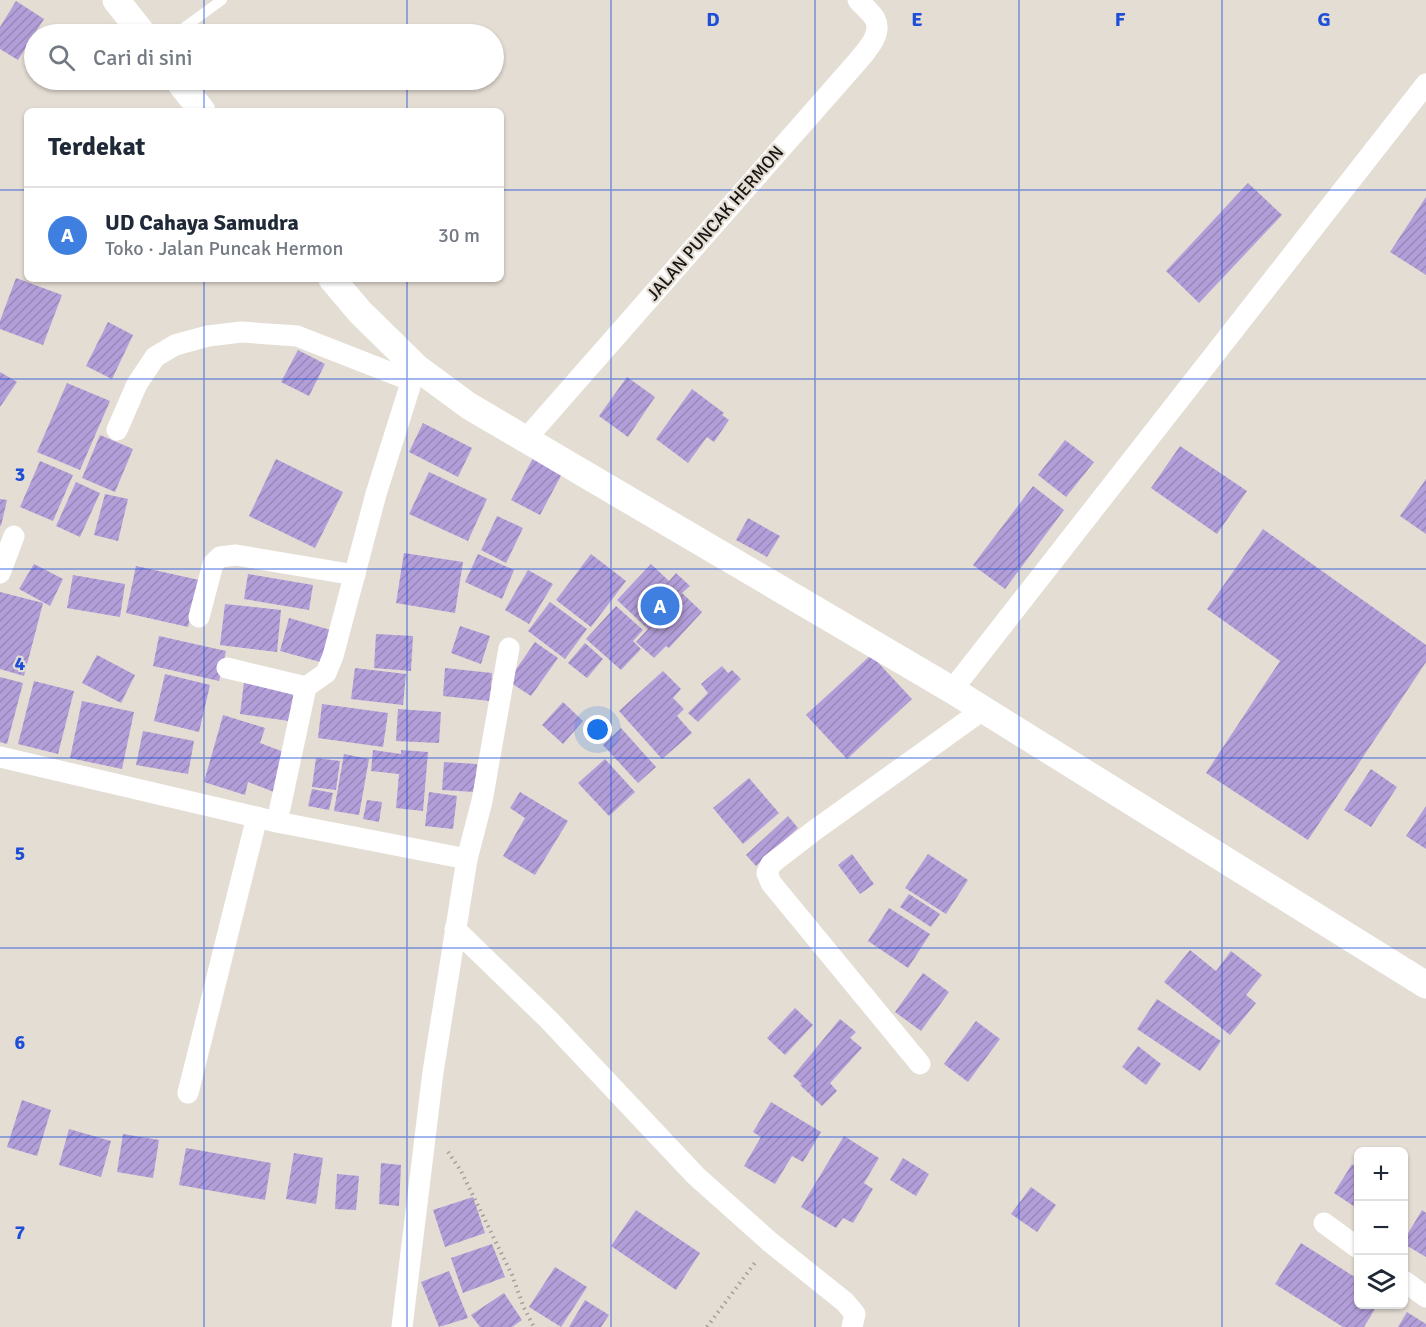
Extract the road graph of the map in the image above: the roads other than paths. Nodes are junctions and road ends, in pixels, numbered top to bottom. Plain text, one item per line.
1 (116, 0) edge
2 (222, 0) edge
3 (858, 0) edge
4 (136, 24) edge
5 (189, 24) edge
6 (1426, 84) edge
7 (186, 90) edge
8 (200, 108) edge
9 (335, 282) edge
10 (414, 374) junction
11 (117, 430) dead end
12 (525, 440) junction
13 (14, 536) dead end
14 (0, 573) edge
15 (355, 575) junction
16 (199, 617) dead end
17 (509, 648) dead end
18 (227, 668) dead end
19 (306, 687) junction
20 (952, 690) junction
21 (984, 709) junction
22 (0, 757) edge
23 (257, 817) junction
24 (277, 822) junction
25 (467, 859) junction
26 (455, 929) junction
27 (1426, 985) edge
28 (920, 1064) dead end
29 (188, 1093) dead end
30 (1324, 1223) dead end
31 (1354, 1244) edge
32 (1408, 1284) edge
33 (1426, 1297) edge
34 (402, 1327) edge
35 (852, 1327) edge

1 - 4 street
2 - 5 lane
3 - 12 street, JALAN PUNCAK HERMON
6 - 20 street
7 - 8 street
9 - 10 street
10 - 11 street
10 - 12 street
10 - 15 street
12 - 20 street
13 - 14 street
15 - 16 street
15 - 19 street
17 - 25 street
18 - 19 street
19 - 24 street
20 - 21 street
21 - 27 street
21 - 28 street
22 - 23 street
23 - 24 street
23 - 29 street
24 - 25 street
25 - 26 street
26 - 34 street
26 - 35 street
30 - 31 street
32 - 33 street

